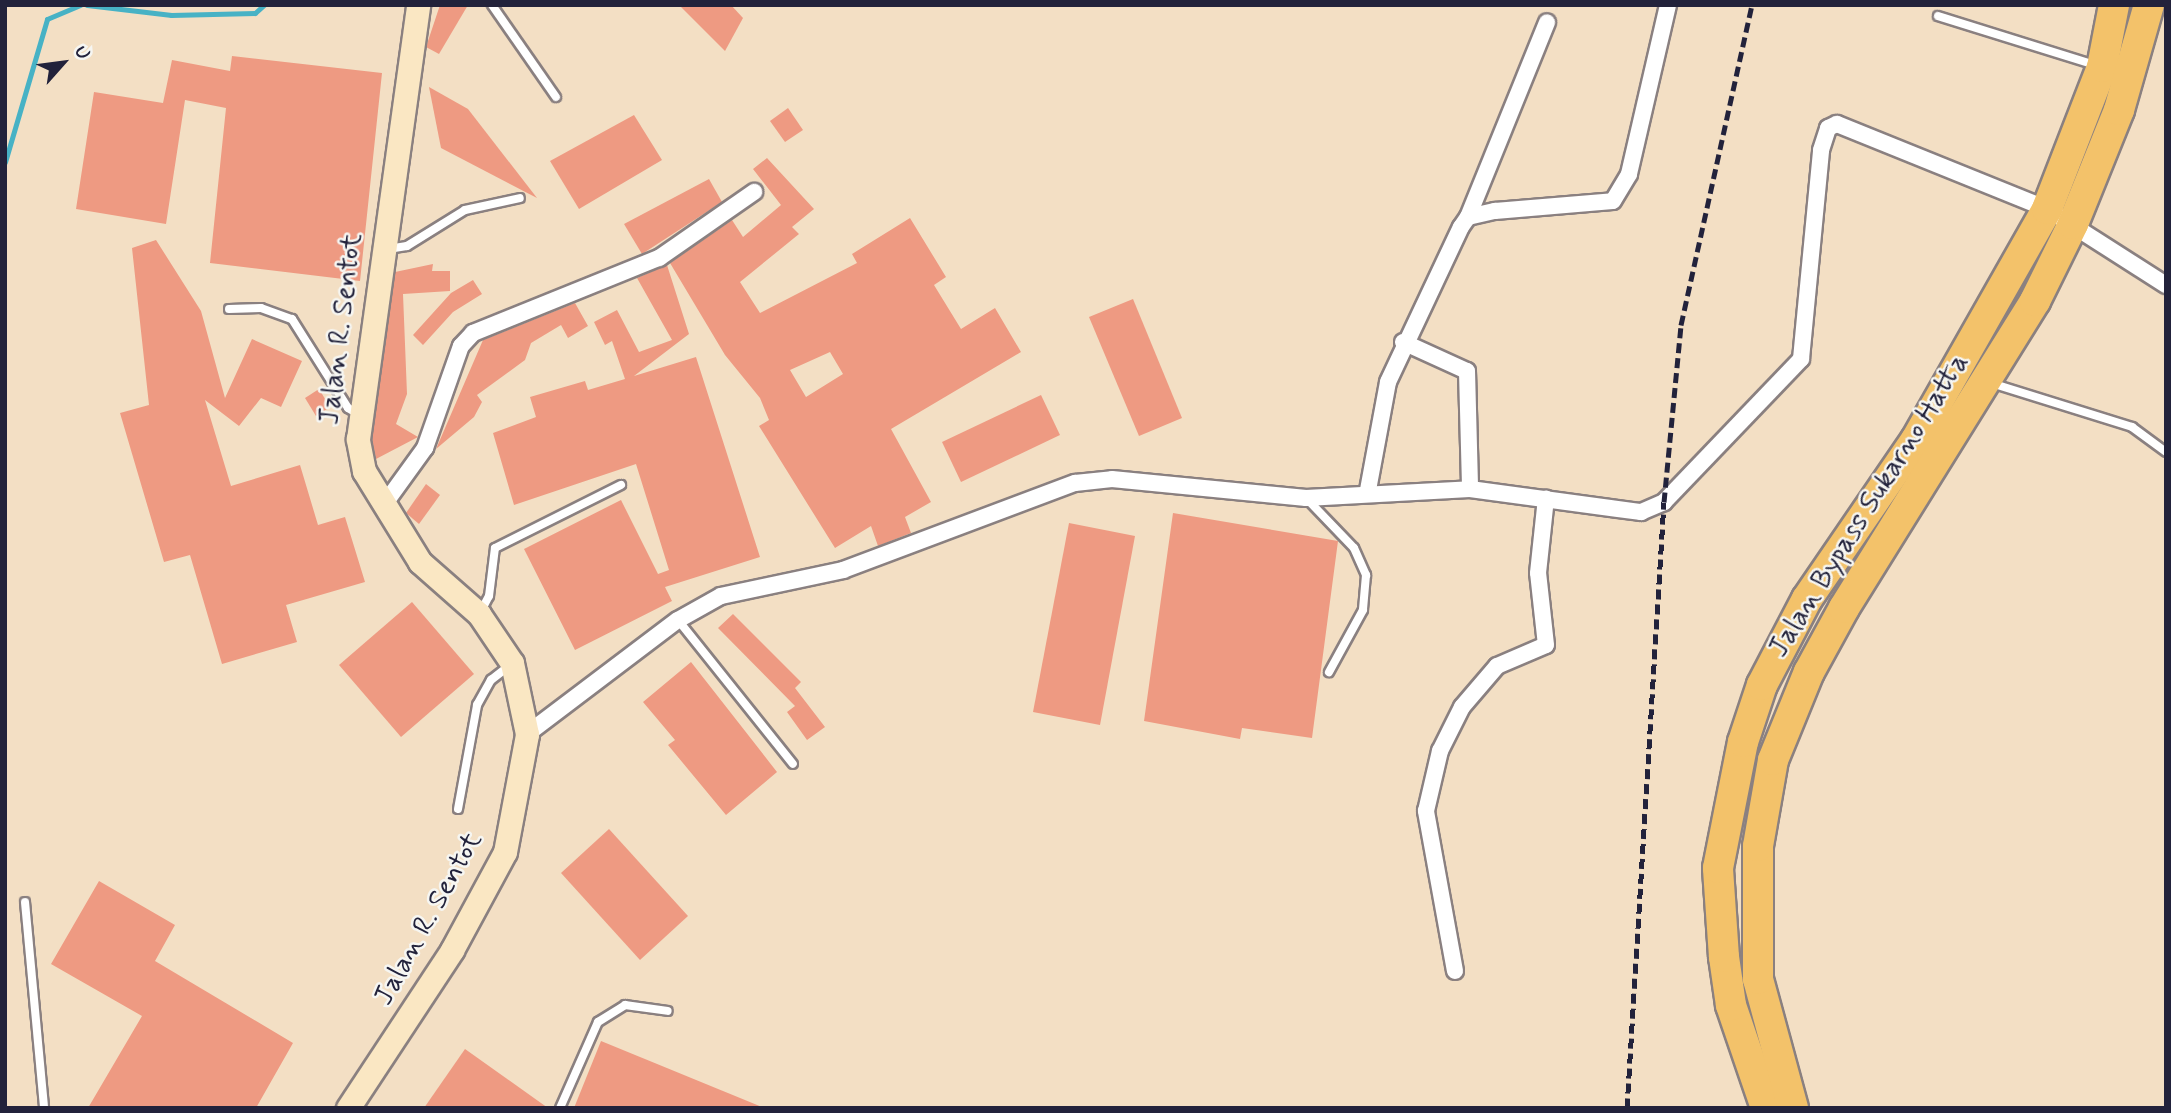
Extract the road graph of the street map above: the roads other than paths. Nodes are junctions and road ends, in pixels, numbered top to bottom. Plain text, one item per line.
1 (418, 5) edge
2 (492, 5) edge
3 (1668, 5) edge
4 (2114, 5) edge
5 (2149, 5) edge
6 (1938, 16) dead end
7 (1547, 22) dead end
8 (2102, 67) junction
9 (556, 97) dead end
10 (754, 192) dead end
11 (520, 198) dead end
12 (2047, 209) junction
13 (1468, 217) junction
14 (2073, 224) junction
15 (381, 250) junction
16 (2166, 285) edge
17 (229, 309) dead end
18 (1403, 342) junction
19 (1984, 380) junction
20 (358, 414) junction
21 (2166, 452) edge
22 (621, 485) dead end
23 (1470, 489) junction
24 (1368, 490) junction
25 (1306, 498) junction
26 (1546, 498) junction
27 (383, 506) junction
28 (479, 614) junction
29 (677, 620) junction
30 (512, 663) junction
31 (1329, 672) dead end
32 (527, 734) junction
33 (793, 764) dead end
34 (457, 809) dead end
35 (25, 902) dead end
36 (1455, 971) dead end
37 (668, 1011) dead end
38 (44, 1108) edge
39 (348, 1108) edge
40 (560, 1108) edge
41 (1766, 1108) edge
42 (1793, 1108) edge

1 - 15 street, Jalan R. Sentot
2 - 9 lane
3 - 13 street
4 - 8 highway, Jalan Bypass Sukarno Hatta
5 - 14 highway, Jalan Bypass Sukarno Hatta
6 - 8 lane
7 - 13 street
8 - 12 highway, Jalan Bypass Sukarno Hatta
10 - 27 street
11 - 15 lane
12 - 14 street
12 - 26 street
12 - 41 highway, Jalan Bypass Sukarno Hatta
13 - 18 street
14 - 16 street
14 - 19 highway, Jalan Bypass Sukarno Hatta
15 - 20 street, Jalan R. Sentot
17 - 20 lane
18 - 23 street
18 - 24 street
19 - 21 lane
19 - 42 highway, Jalan Bypass Sukarno Hatta
20 - 27 street, Jalan R. Sentot
22 - 28 lane
23 - 24 street
23 - 26 street
24 - 25 street
25 - 29 street
25 - 31 lane
26 - 36 street
27 - 28 street, Jalan R. Sentot
28 - 30 street, Jalan R. Sentot
29 - 32 street
29 - 33 lane
30 - 32 street, Jalan R. Sentot
30 - 34 lane
32 - 39 street, Jalan R. Sentot
35 - 38 lane
37 - 40 lane

